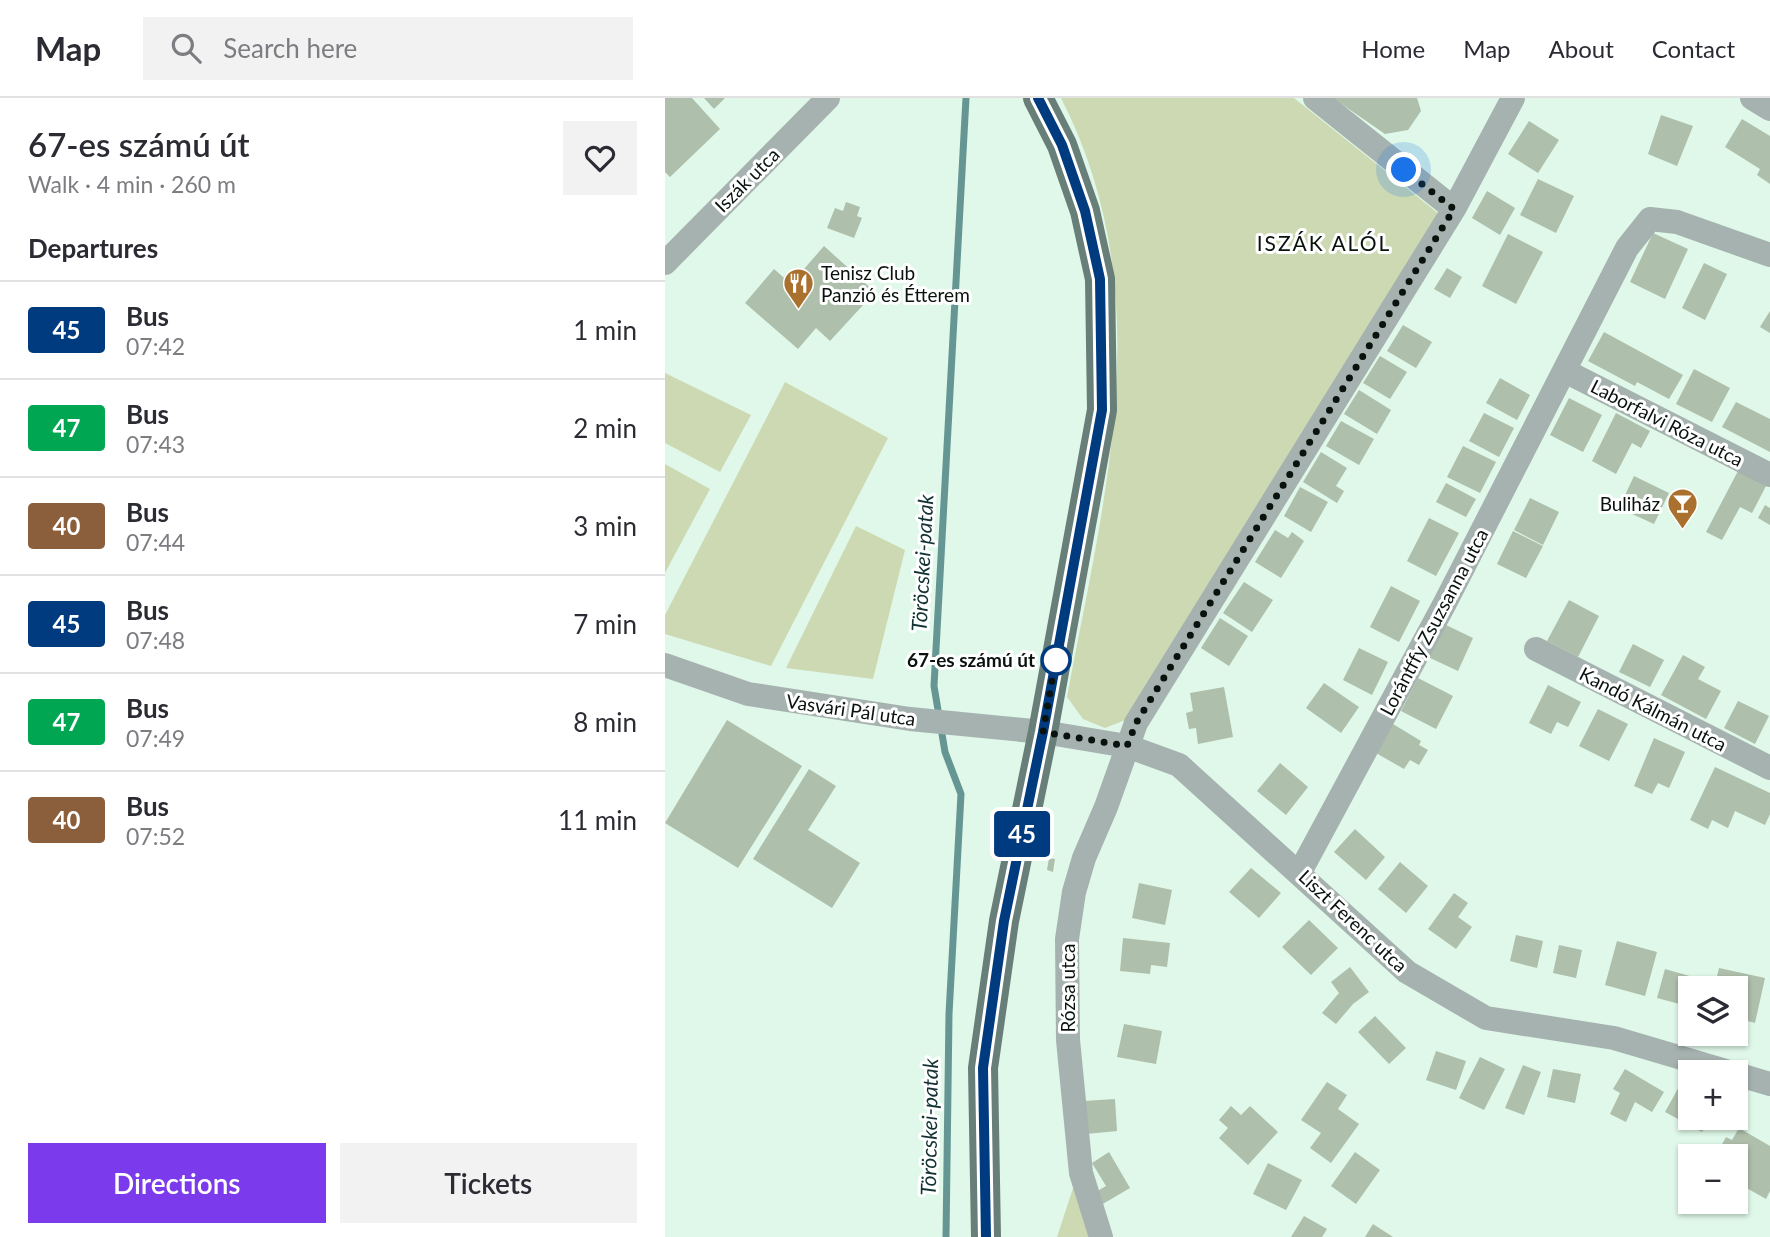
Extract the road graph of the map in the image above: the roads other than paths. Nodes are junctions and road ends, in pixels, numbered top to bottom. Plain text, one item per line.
1 (828, 98) edge
2 (1038, 98) edge
3 (1315, 98) edge
4 (1513, 98) edge
5 (1752, 98) edge
6 (1770, 109) edge
7 (1454, 209) junction
8 (1770, 255) edge
9 (665, 262) edge
10 (1565, 371) junction
11 (1770, 475) edge
12 (1536, 649) dead end
13 (665, 666) edge
14 (1043, 732) junction
15 (1127, 746) junction
16 (1770, 768) edge
17 (1300, 872) junction
18 (1770, 1084) edge
19 (986, 1237) edge
20 (1101, 1237) edge

1 - 9 street, Iszák utca
2 - 14 main road
3 - 7 street
4 - 7 street, Rózsa utca
5 - 6 street
7 - 15 street, Rózsa utca
8 - 10 street, Lorántffy Zsuzsanna utca
10 - 11 street, Laborfalvi Róza utca
10 - 17 street, Lorántffy Zsuzsanna utca
12 - 16 street, Kandó Kálmán utca
13 - 14 street, Vasvári Pál utca
14 - 15 street, Liszt Ferenc utca
14 - 19 main road
15 - 17 street, Liszt Ferenc utca
15 - 20 street, Rózsa utca
17 - 18 street, Liszt Ferenc utca

